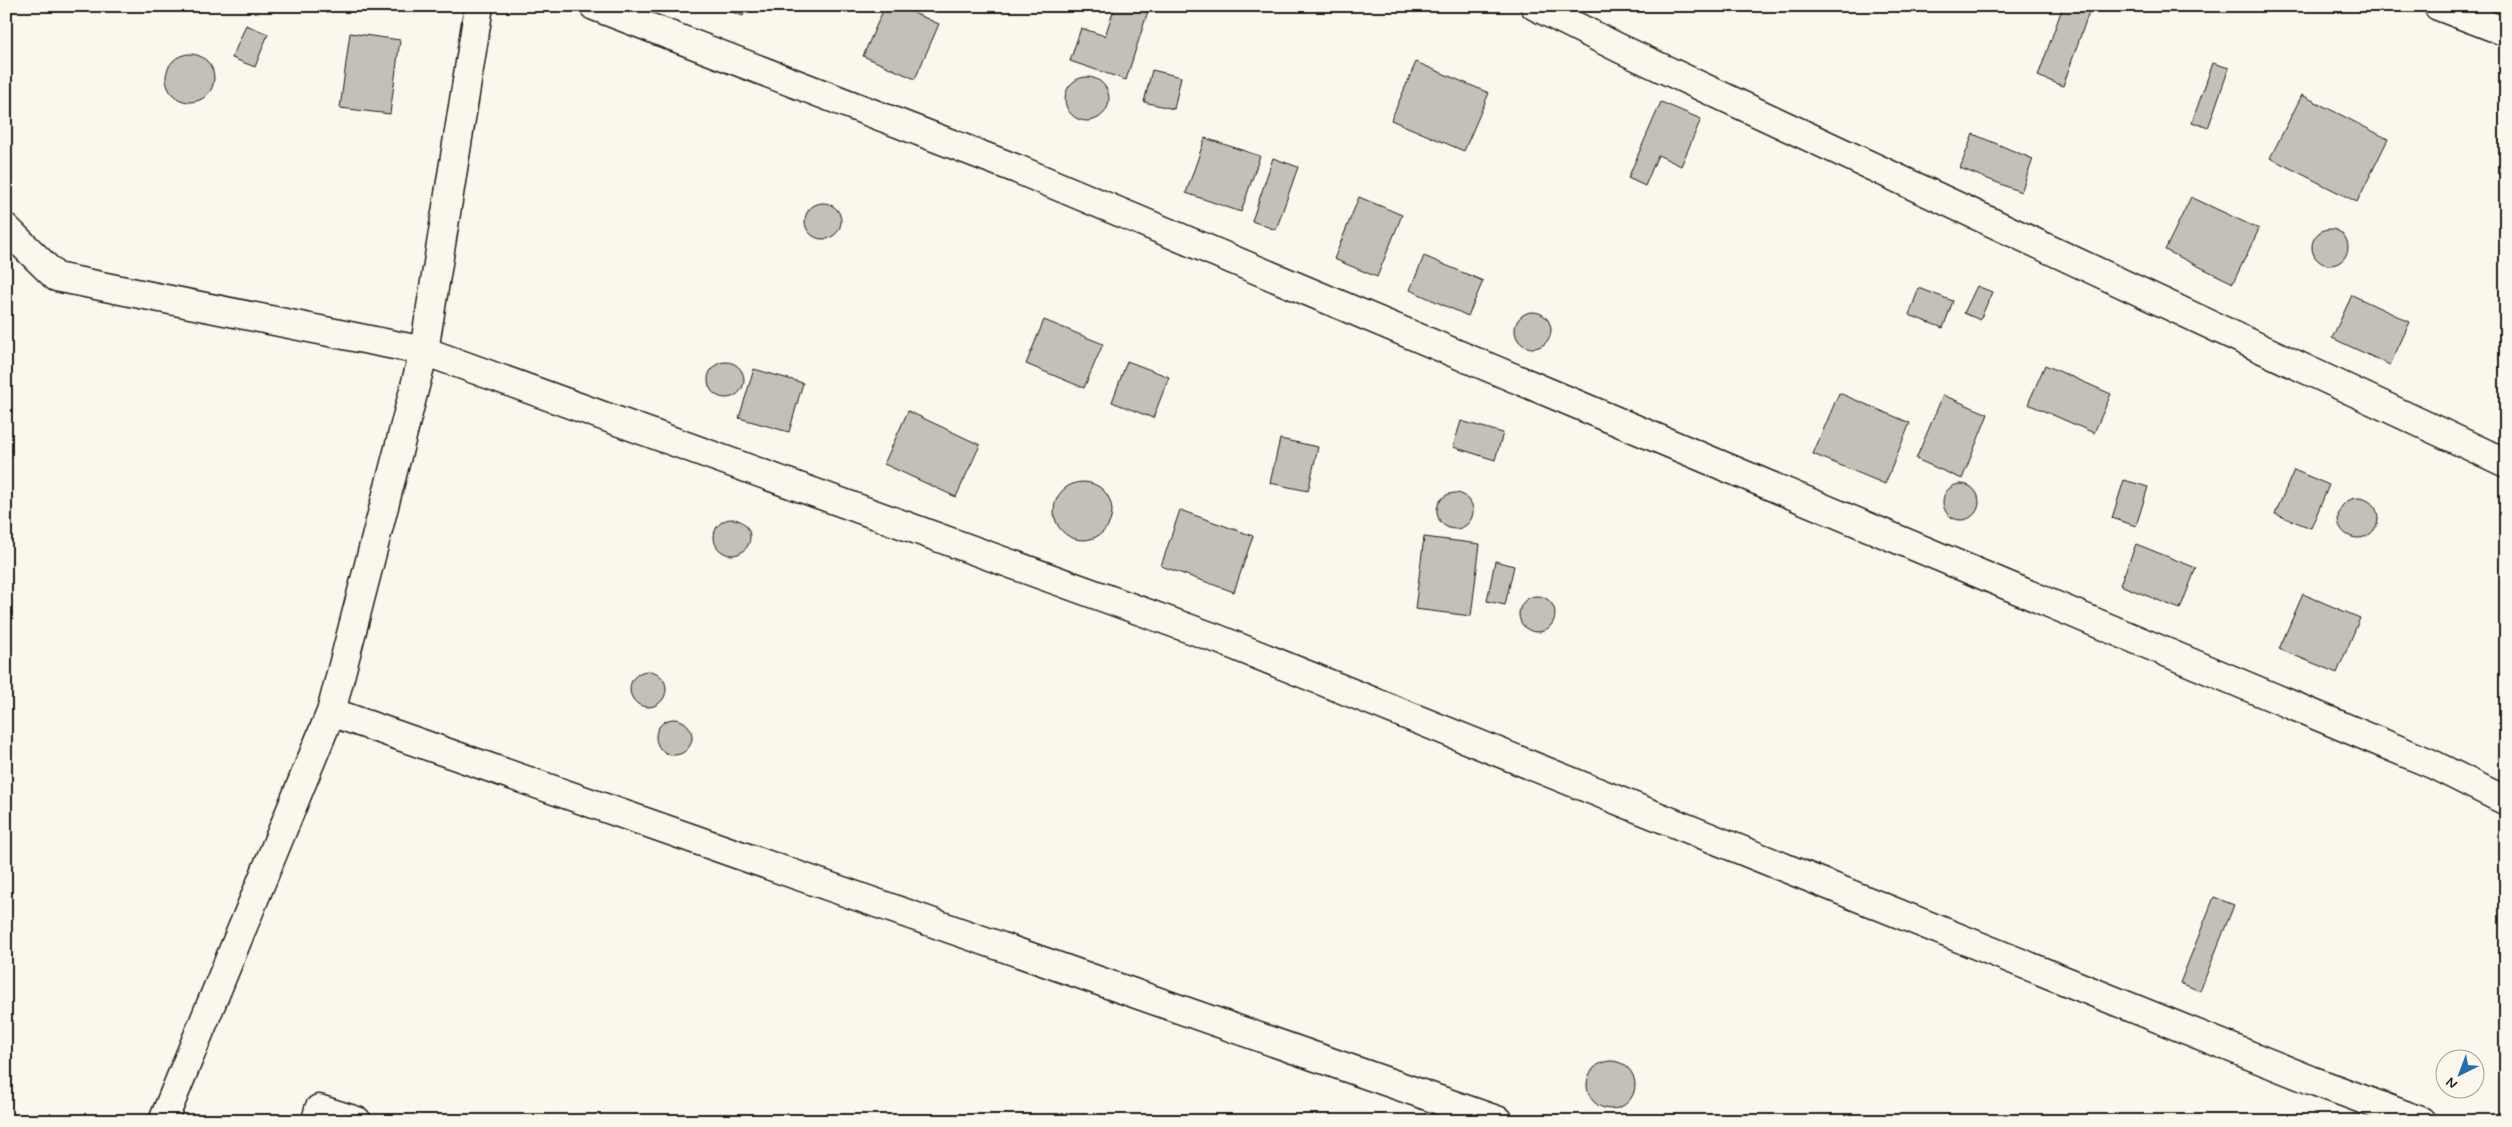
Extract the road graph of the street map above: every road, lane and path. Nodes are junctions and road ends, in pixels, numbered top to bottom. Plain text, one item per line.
1 (479, 6) edge
2 (594, 6) edge
3 (1535, 6) edge
4 (2438, 6) edge
5 (2506, 32) edge
6 (6, 228) edge
7 (424, 351) junction
8 (2506, 463) edge
9 (331, 712) junction
10 (2506, 801) edge
11 (163, 1121) edge
12 (316, 1121) edge
13 (357, 1121) edge
14 (1499, 1121) edge
15 (2421, 1121) edge

1 - 7 street
2 - 10 street
3 - 8 street
4 - 5 street
6 - 7 street
7 - 9 street
7 - 15 street
9 - 11 street
9 - 14 street
12 - 13 street

